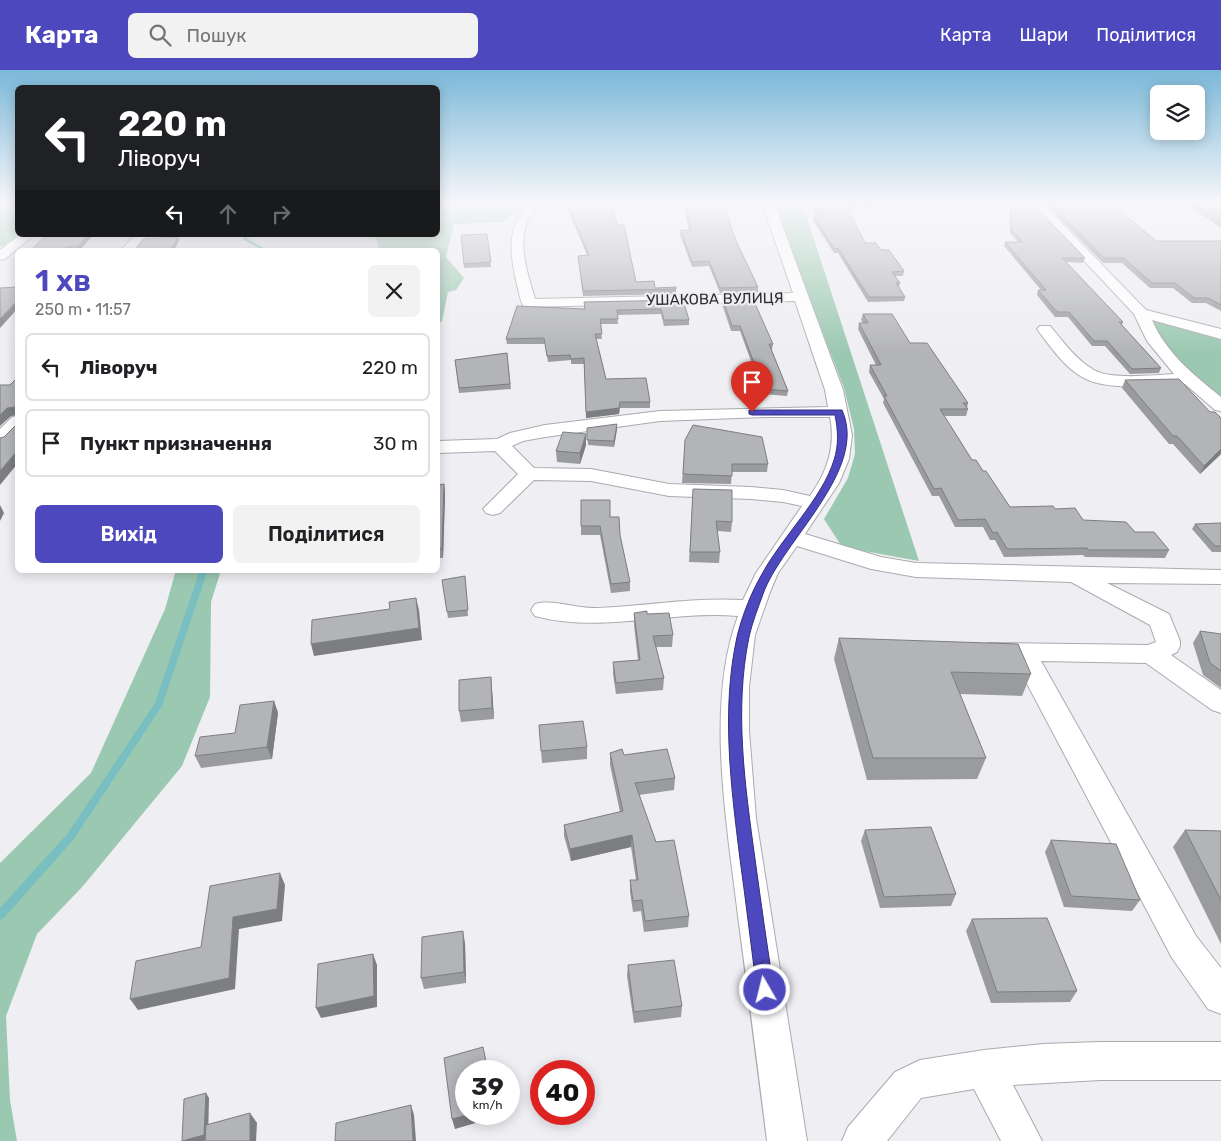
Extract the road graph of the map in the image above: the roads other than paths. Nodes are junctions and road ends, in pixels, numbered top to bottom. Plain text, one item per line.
1 (517, 253) edge
2 (785, 253) edge
3 (1084, 253) edge
4 (800, 297) junction
5 (1142, 313) junction
6 (1045, 329) dead end
7 (1221, 334) edge
8 (1188, 379) junction
9 (1221, 406) edge
10 (839, 412) junction
11 (15, 424) edge
12 (0, 440) edge
13 (500, 445) junction
14 (440, 447) edge
15 (529, 474) junction
16 (815, 503) junction
17 (493, 509) dead end
18 (791, 537) junction
19 (1074, 575) junction
20 (1221, 577) edge
21 (752, 609) junction
22 (543, 610) dead end
23 (966, 652) edge
24 (1023, 652) junction
25 (1151, 654) junction
26 (1221, 703) edge
27 (1221, 997) edge
28 (1221, 1061) edge
29 (984, 1070) junction
30 (787, 1141) edge
31 (862, 1141) edge
32 (1022, 1141) edge

1 - 4 street, УШАКОВА ВУЛИЦЯ
2 - 4 street
3 - 5 street
4 - 10 street
5 - 7 street
5 - 8 street
6 - 8 street
8 - 9 street
10 - 13 street
10 - 16 street
11 - 12 street
13 - 14 street
13 - 15 street
15 - 16 street
15 - 17 street
16 - 18 street
18 - 19 street
18 - 21 street
19 - 20 street
19 - 25 street
21 - 22 street
21 - 30 street
23 - 24 street
24 - 25 street
24 - 27 street
25 - 26 street
28 - 29 street
29 - 31 street
29 - 32 street

